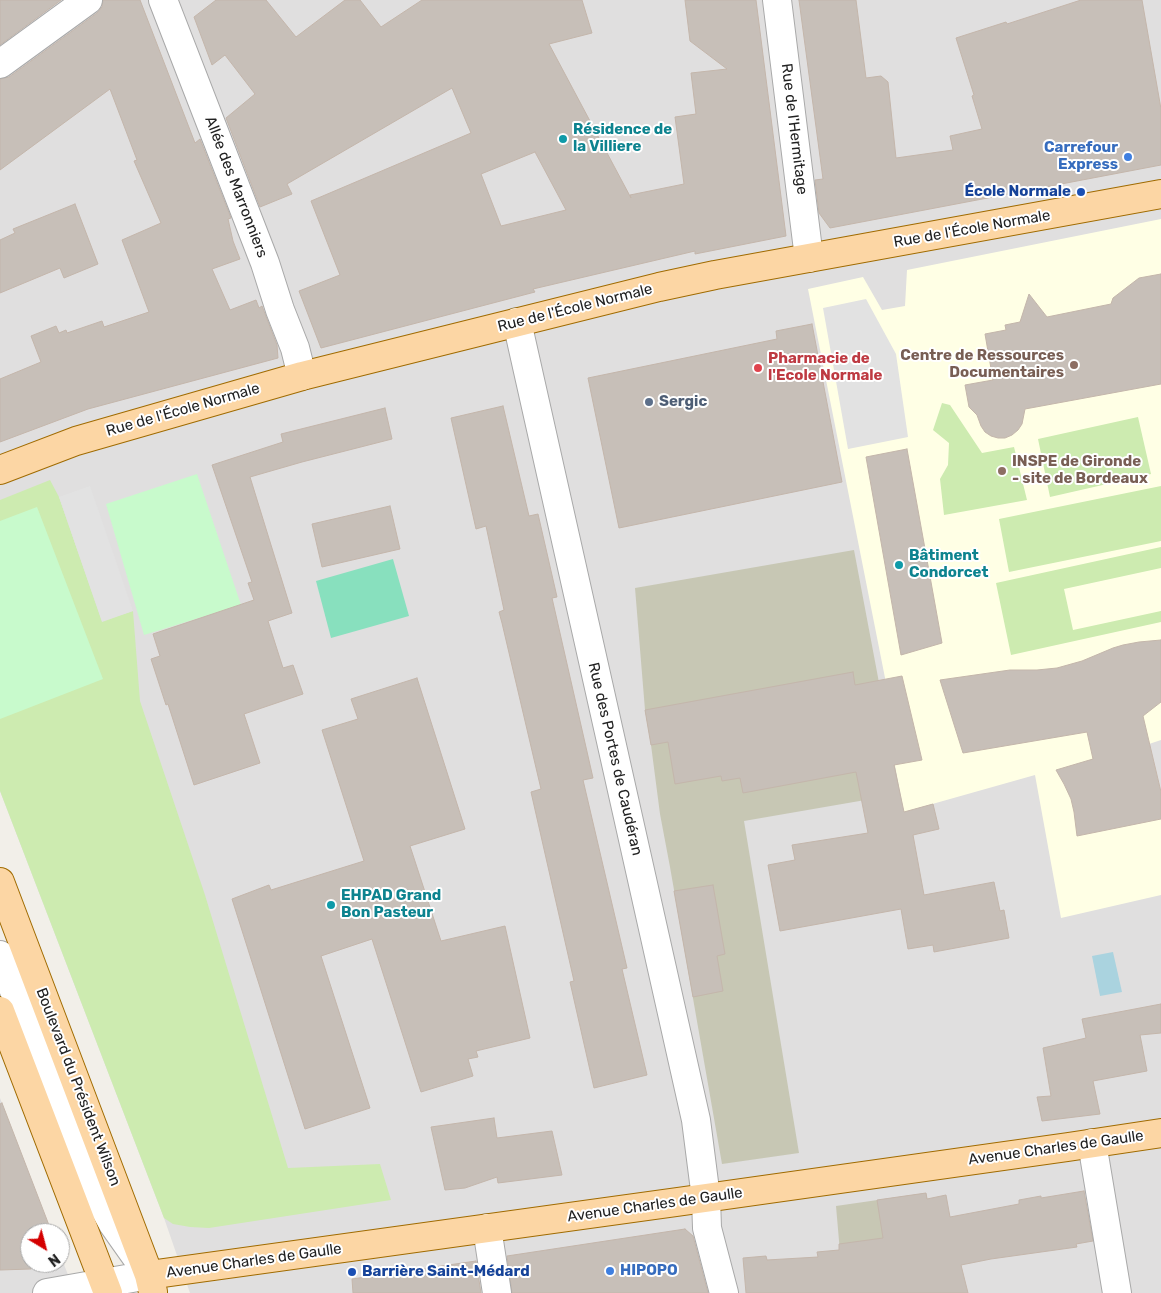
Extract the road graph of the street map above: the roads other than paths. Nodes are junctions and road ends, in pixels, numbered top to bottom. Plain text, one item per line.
1 (88, 0) edge
2 (163, 0) edge
3 (778, 0) edge
4 (0, 64) edge
5 (1161, 194) edge
6 (809, 258) junction
7 (517, 322) junction
8 (302, 376) junction
9 (0, 470) edge
10 (0, 882) edge
11 (0, 955) edge
12 (0, 1011) edge
13 (1161, 1133) edge
14 (1092, 1143) junction
15 (706, 1198) junction
16 (488, 1228) junction
17 (151, 1284) edge
18 (106, 1288) edge
19 (47, 1293) edge
20 (497, 1293) edge
21 (724, 1293) edge
22 (1117, 1293) edge

1 - 4 street
2 - 8 street, Allée des Marronniers
3 - 6 street, Rue de l'Hermitage
5 - 6 main road, Rue de l'École Normale
6 - 7 main road, Rue de l'École Normale
7 - 8 main road, Rue de l'École Normale
7 - 15 street, Rue des Portes de Caudéran
8 - 9 main road, Rue de l'École Normale
10 - 17 main road, Boulevard du Président Wilson
11 - 17 street
12 - 18 main road
13 - 14 main road, Avenue Charles de Gaulle
14 - 15 main road, Avenue Charles de Gaulle
14 - 22 street
15 - 16 main road, Avenue Charles de Gaulle
15 - 21 street, Rue des Portes de Caudéran
16 - 17 main road, Avenue Charles de Gaulle
16 - 20 street
17 - 18 street
18 - 19 street

